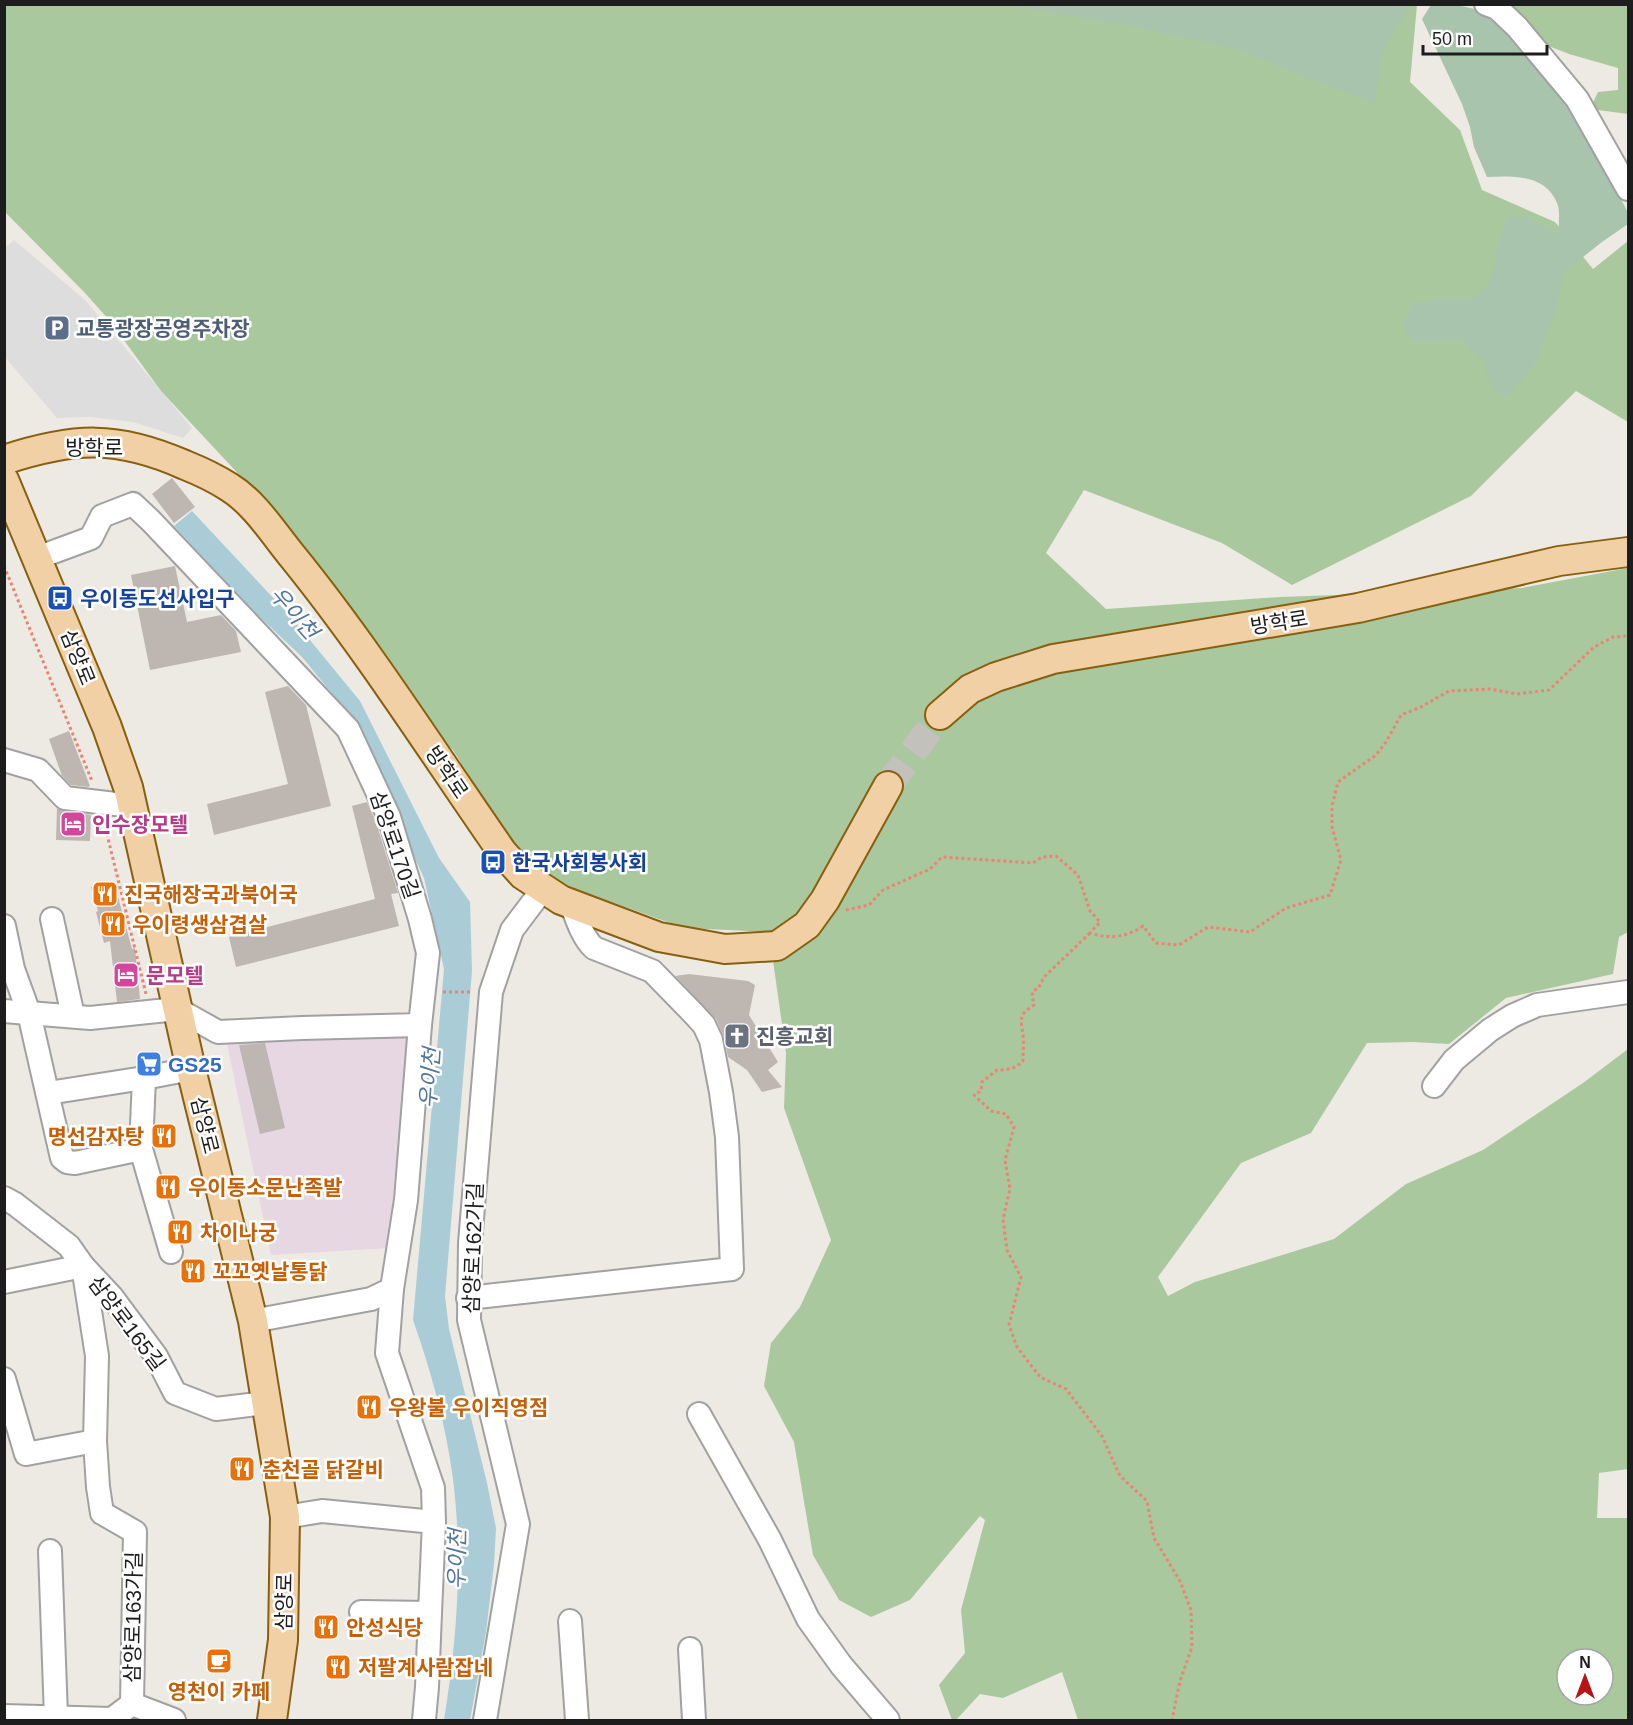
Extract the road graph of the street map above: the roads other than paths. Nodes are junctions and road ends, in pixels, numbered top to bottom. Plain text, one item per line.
1 (1486, 4) edge
2 (1629, 189) edge
3 (4, 459) edge
4 (4, 480) edge
5 (1629, 552) edge
6 (38, 558) junction
7 (940, 715) tunnel mouth
8 (4, 760) edge
9 (888, 786) tunnel mouth
10 (132, 806) junction
11 (543, 889) junction
12 (572, 906) junction
13 (52, 920) dead end
14 (4, 926) edge
15 (1629, 992) edge
16 (163, 1010) junction
17 (4, 1011) edge
18 (29, 1013) junction
19 (73, 1016) junction
20 (420, 1025) junction
21 (191, 1068) junction
22 (144, 1078) junction
23 (1434, 1086) dead end
24 (48, 1093) junction
25 (141, 1149) junction
26 (4, 1198) edge
27 (171, 1252) dead end
28 (83, 1266) junction
29 (4, 1282) edge
30 (392, 1289) junction
31 (468, 1298) junction
32 (253, 1322) junction
33 (4, 1379) edge
34 (266, 1403) junction
35 (699, 1414) dead end
36 (95, 1441) junction
37 (285, 1517) junction
38 (434, 1522) junction
39 (50, 1551) dead end
40 (361, 1612) dead end
41 (430, 1613) junction
42 (570, 1622) dead end
43 (690, 1649) dead end
44 (132, 1704) junction
45 (4, 1716) edge
46 (56, 1717) junction
47 (30, 1719) edge
48 (112, 1720) edge
49 (174, 1720) edge
50 (272, 1720) edge
51 (424, 1720) edge
52 (485, 1720) edge
53 (577, 1720) edge
54 (694, 1720) edge
55 (888, 1720) edge

1 - 2 street
3 - 11 main road, 방학로
4 - 6 main road, 삼양로
5 - 7 main road, 방학로
6 - 10 main road, 삼양로
6 - 20 street, 삼양로170길
8 - 10 street
9 - 12 main road, 방학로
10 - 16 main road, 삼양로
11 - 12 main road, 방학로
11 - 31 street, 삼양로162가길
12 - 31 street
13 - 19 street
14 - 18 street
15 - 23 street
16 - 19 street
16 - 20 street
16 - 21 main road, 삼양로
17 - 18 street
18 - 19 street
18 - 24 street
20 - 30 street, 삼양로170길
21 - 22 street
21 - 32 main road, 삼양로
22 - 24 street
22 - 25 street
24 - 25 street
25 - 27 street
26 - 28 street, 삼양로165길
28 - 29 street, 삼양로165길
28 - 34 street, 삼양로165길
28 - 36 street, 삼양로163가길
30 - 32 street
30 - 38 street, 삼양로170길
31 - 52 street, 삼양로162가길
32 - 34 main road, 삼양로
33 - 36 street
34 - 37 main road, 삼양로
35 - 55 street
36 - 44 street, 삼양로163가길
37 - 38 street
37 - 50 main road, 삼양로
38 - 41 street, 삼양로170길
39 - 46 street
40 - 41 street
41 - 51 street, 삼양로170길
42 - 53 street
43 - 54 street
44 - 48 street
44 - 49 street
45 - 47 street
46 - 47 street
46 - 48 street

